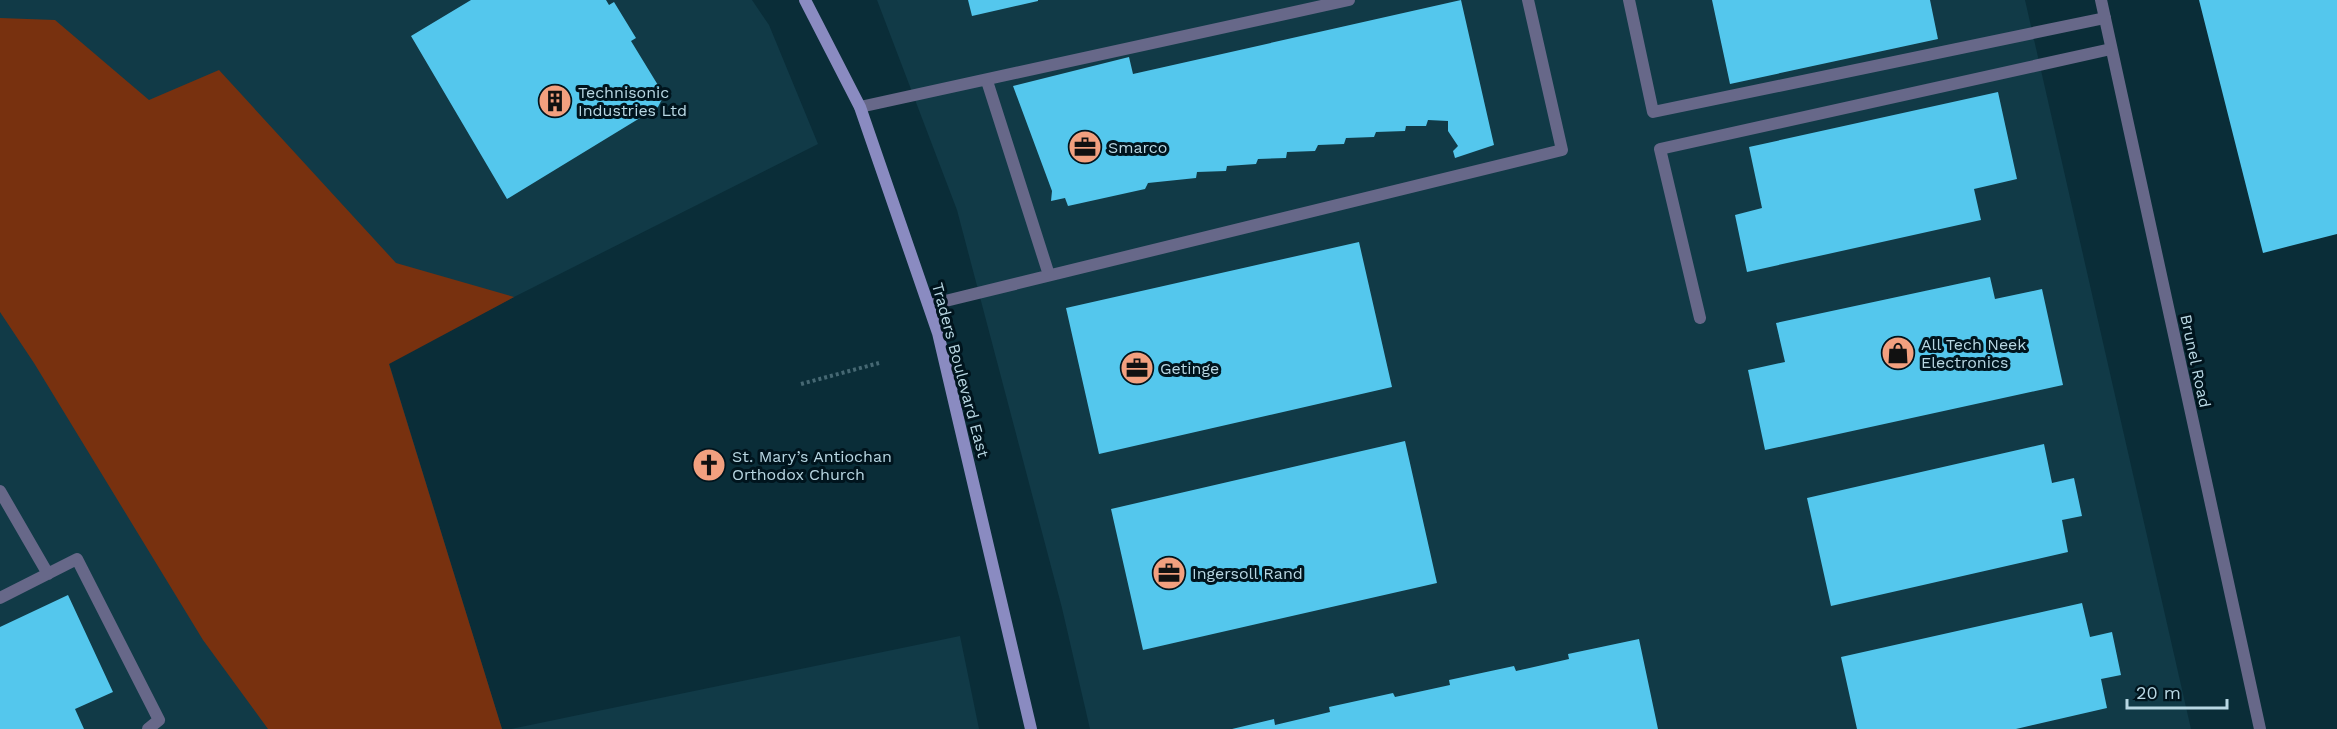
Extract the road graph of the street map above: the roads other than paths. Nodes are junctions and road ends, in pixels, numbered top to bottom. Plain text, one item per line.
1 (806, 0) edge
2 (1349, 0) edge
3 (1528, 0) edge
4 (1629, 0) edge
5 (2101, 0) edge
6 (2104, 18) junction
7 (2110, 49) junction
8 (987, 81) junction
9 (860, 107) junction
10 (1049, 275) junction
11 (929, 304) junction
12 (1700, 318) dead end
13 (0, 491) edge
14 (48, 574) junction
15 (0, 598) edge
16 (148, 729) edge
17 (1031, 729) edge
18 (2260, 729) edge

1 - 9 street, Traders Boulevard East
2 - 8 street
3 - 10 street
4 - 6 street
5 - 6 street, Brunel Road
6 - 7 street, Brunel Road
7 - 12 street
7 - 18 street, Brunel Road
8 - 9 street
8 - 10 street
9 - 11 street, Traders Boulevard East
10 - 11 street
11 - 17 street, Traders Boulevard East
13 - 14 street
14 - 15 street
14 - 16 street

